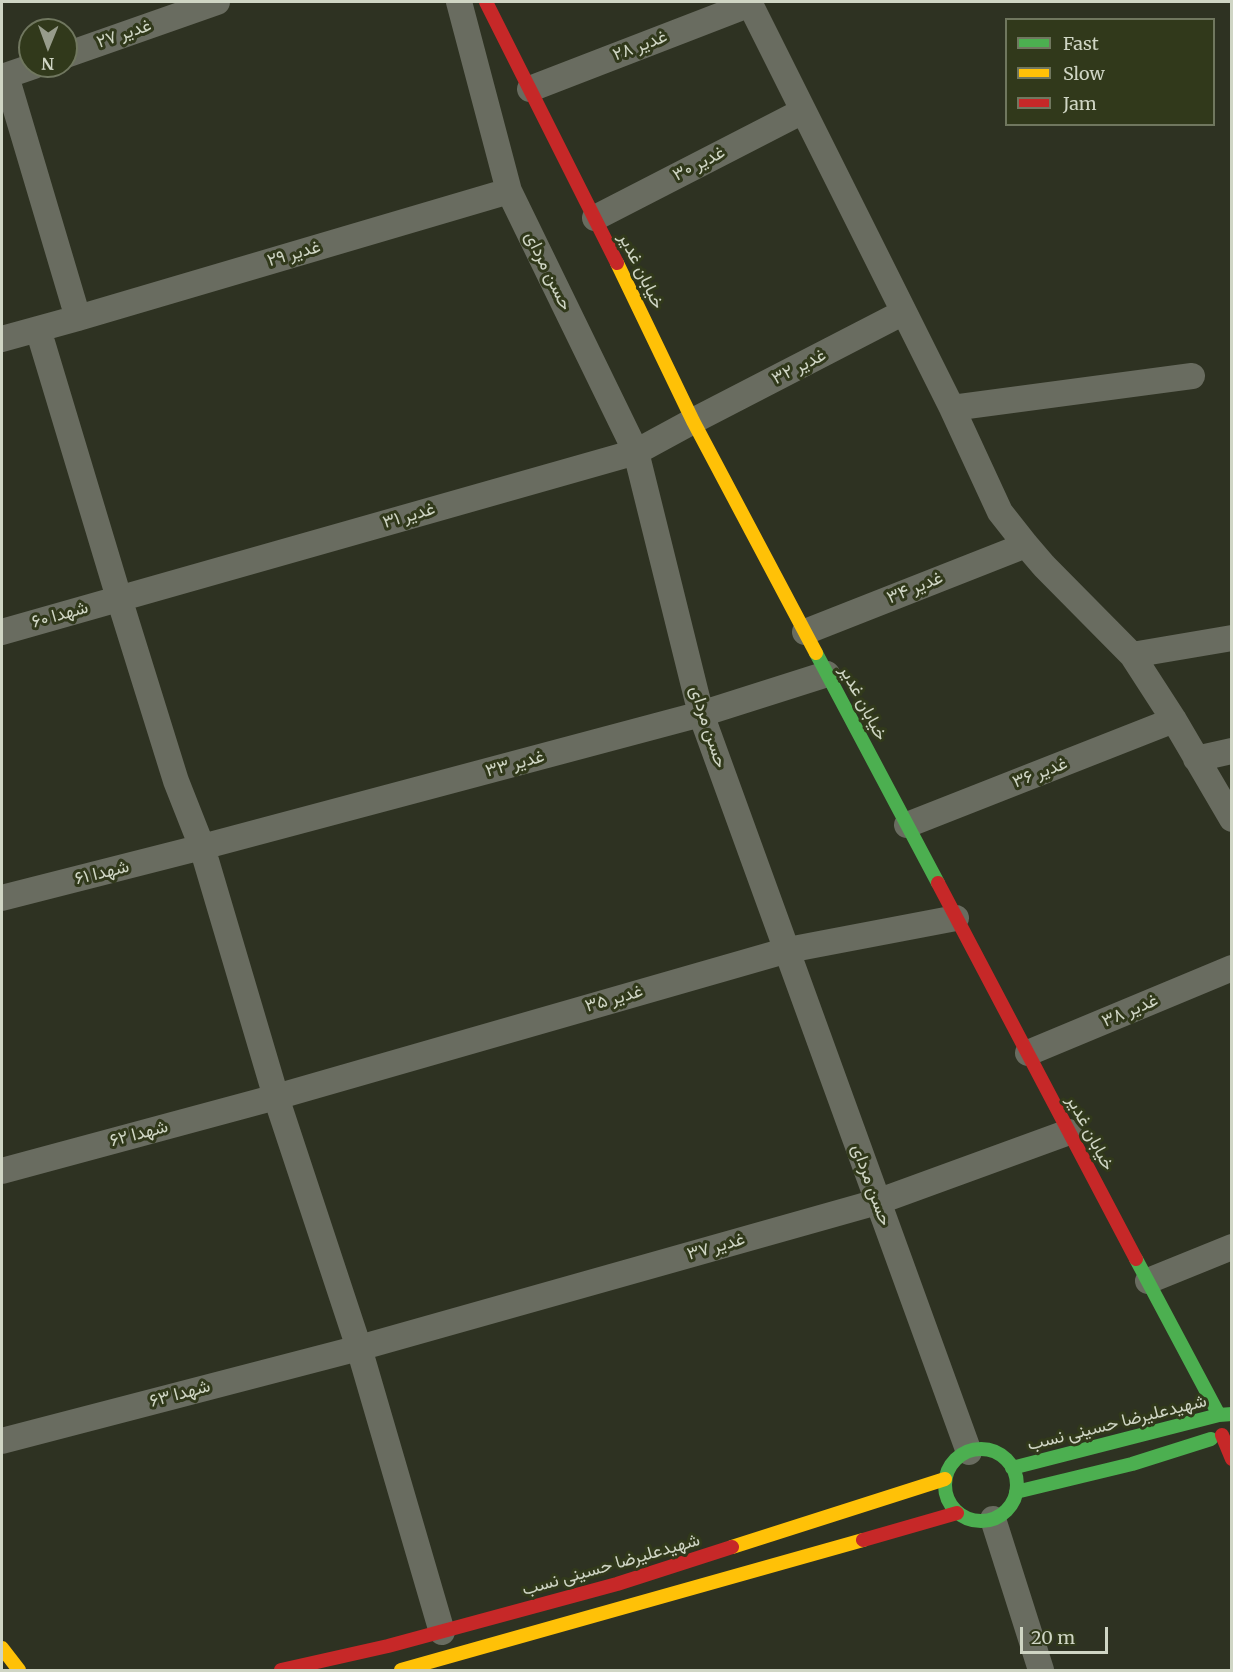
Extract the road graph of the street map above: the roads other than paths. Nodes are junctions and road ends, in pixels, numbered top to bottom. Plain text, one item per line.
1 (217, 2) edge
2 (459, 2) edge
3 (486, 2) edge
4 (78, 51) edge
5 (4, 77) edge
6 (530, 89) junction
7 (803, 111) junction
8 (509, 191) junction
9 (595, 218) junction
10 (904, 312) junction
11 (78, 318) junction
12 (38, 329) junction
13 (2, 339) edge
14 (1192, 376) dead end
15 (952, 408) junction
16 (693, 421) junction
17 (636, 452) junction
18 (1026, 545) junction
19 (119, 598) junction
20 (2, 632) edge
21 (805, 632) junction
22 (1232, 638) edge
23 (1132, 655) junction
24 (827, 674) junction
25 (701, 714) junction
26 (1174, 720) junction
27 (1232, 751) edge
28 (1196, 759) junction
29 (1232, 819) edge
30 (907, 825) junction
31 (202, 848) junction
32 (2, 898) edge
33 (956, 918) junction
34 (788, 950) junction
35 (1232, 968) edge
36 (1028, 1053) junction
37 (276, 1096) junction
38 (1069, 1132) junction
39 (2, 1171) edge
40 (878, 1202) junction
41 (1232, 1247) edge
42 (1149, 1281) junction
43 (359, 1348) junction
44 (1225, 1415) edge
45 (1227, 1435) edge
46 (2, 1441) edge
47 (969, 1452) junction
48 (1232, 1459) edge
49 (1012, 1468) junction
50 (945, 1479) junction
51 (1016, 1492) junction
52 (957, 1513) junction
53 (993, 1519) junction
54 (442, 1632) junction
55 (2, 1648) edge
56 (19, 1671) edge
57 (281, 1671) edge
58 (401, 1671) edge
59 (1041, 1671) edge

1 - 4 street, غدیر ۲۷
2 - 8 street, حسن مردای
3 - 6 main road, خیابان غدیر
5 - 11 street
6 - 7 street, غدیر ۲۸
6 - 9 main road, خیابان غدیر
7 - 9 street, غدیر ۳۰
7 - 10 street
8 - 11 street, غدیر ۲۹
8 - 17 street, حسن مردای
9 - 16 main road, خیابان غدیر
10 - 15 street
10 - 16 street, غدیر ۳۲
11 - 12 street, غدیر ۲۹
12 - 13 street, غدیر ۲۹
12 - 19 street
14 - 15 street
15 - 18 street
16 - 17 street, غدیر ۳۱
16 - 21 main road, خیابان غدیر
17 - 19 street, غدیر ۳۱
17 - 25 street, حسن مردای
18 - 21 street, غدیر ۳۴
18 - 23 street
19 - 20 street, شهدا ۶۰
19 - 31 street
21 - 24 main road, خیابان غدیر
22 - 23 street
23 - 26 street
24 - 25 street, غدیر ۳۳
24 - 30 main road, خیابان غدیر
25 - 31 street, غدیر ۳۳
25 - 34 street, حسن مردای
26 - 28 street
26 - 30 street, غدیر ۳۶
27 - 28 street
28 - 29 street
30 - 33 main road, خیابان غدیر
31 - 32 street, شهدا ۶۱
31 - 37 street
33 - 34 street, غدیر ۳۵
33 - 36 main road, خیابان غدیر
34 - 37 street, غدیر ۳۵
34 - 40 street, حسن مردای
35 - 36 street, غدیر ۳۸
36 - 38 main road, خیابان غدیر
37 - 39 street, شهدا ۶۲
37 - 43 street
38 - 40 street, غدیر ۳۷
38 - 42 main road, خیابان غدیر
40 - 43 street, غدیر ۳۷
40 - 47 street, حسن مردای
41 - 42 street
42 - 44 main road, خیابان غدیر
43 - 46 street, شهدا ۶۳
43 - 54 street
44 - 49 main road, شهیدعلیرضا حسینی نسب
45 - 48 main road
45 - 51 main road, شهیدعلیرضا حسینی نسب
47 - 49 main road
47 - 50 main road
49 - 51 main road
50 - 52 main road
50 - 54 main road, شهیدعلیرضا حسینی نسب
51 - 53 main road
52 - 53 main road
52 - 58 main road
53 - 59 street
54 - 57 main road, شهیدعلیرضا حسینی نسب
55 - 56 main road

